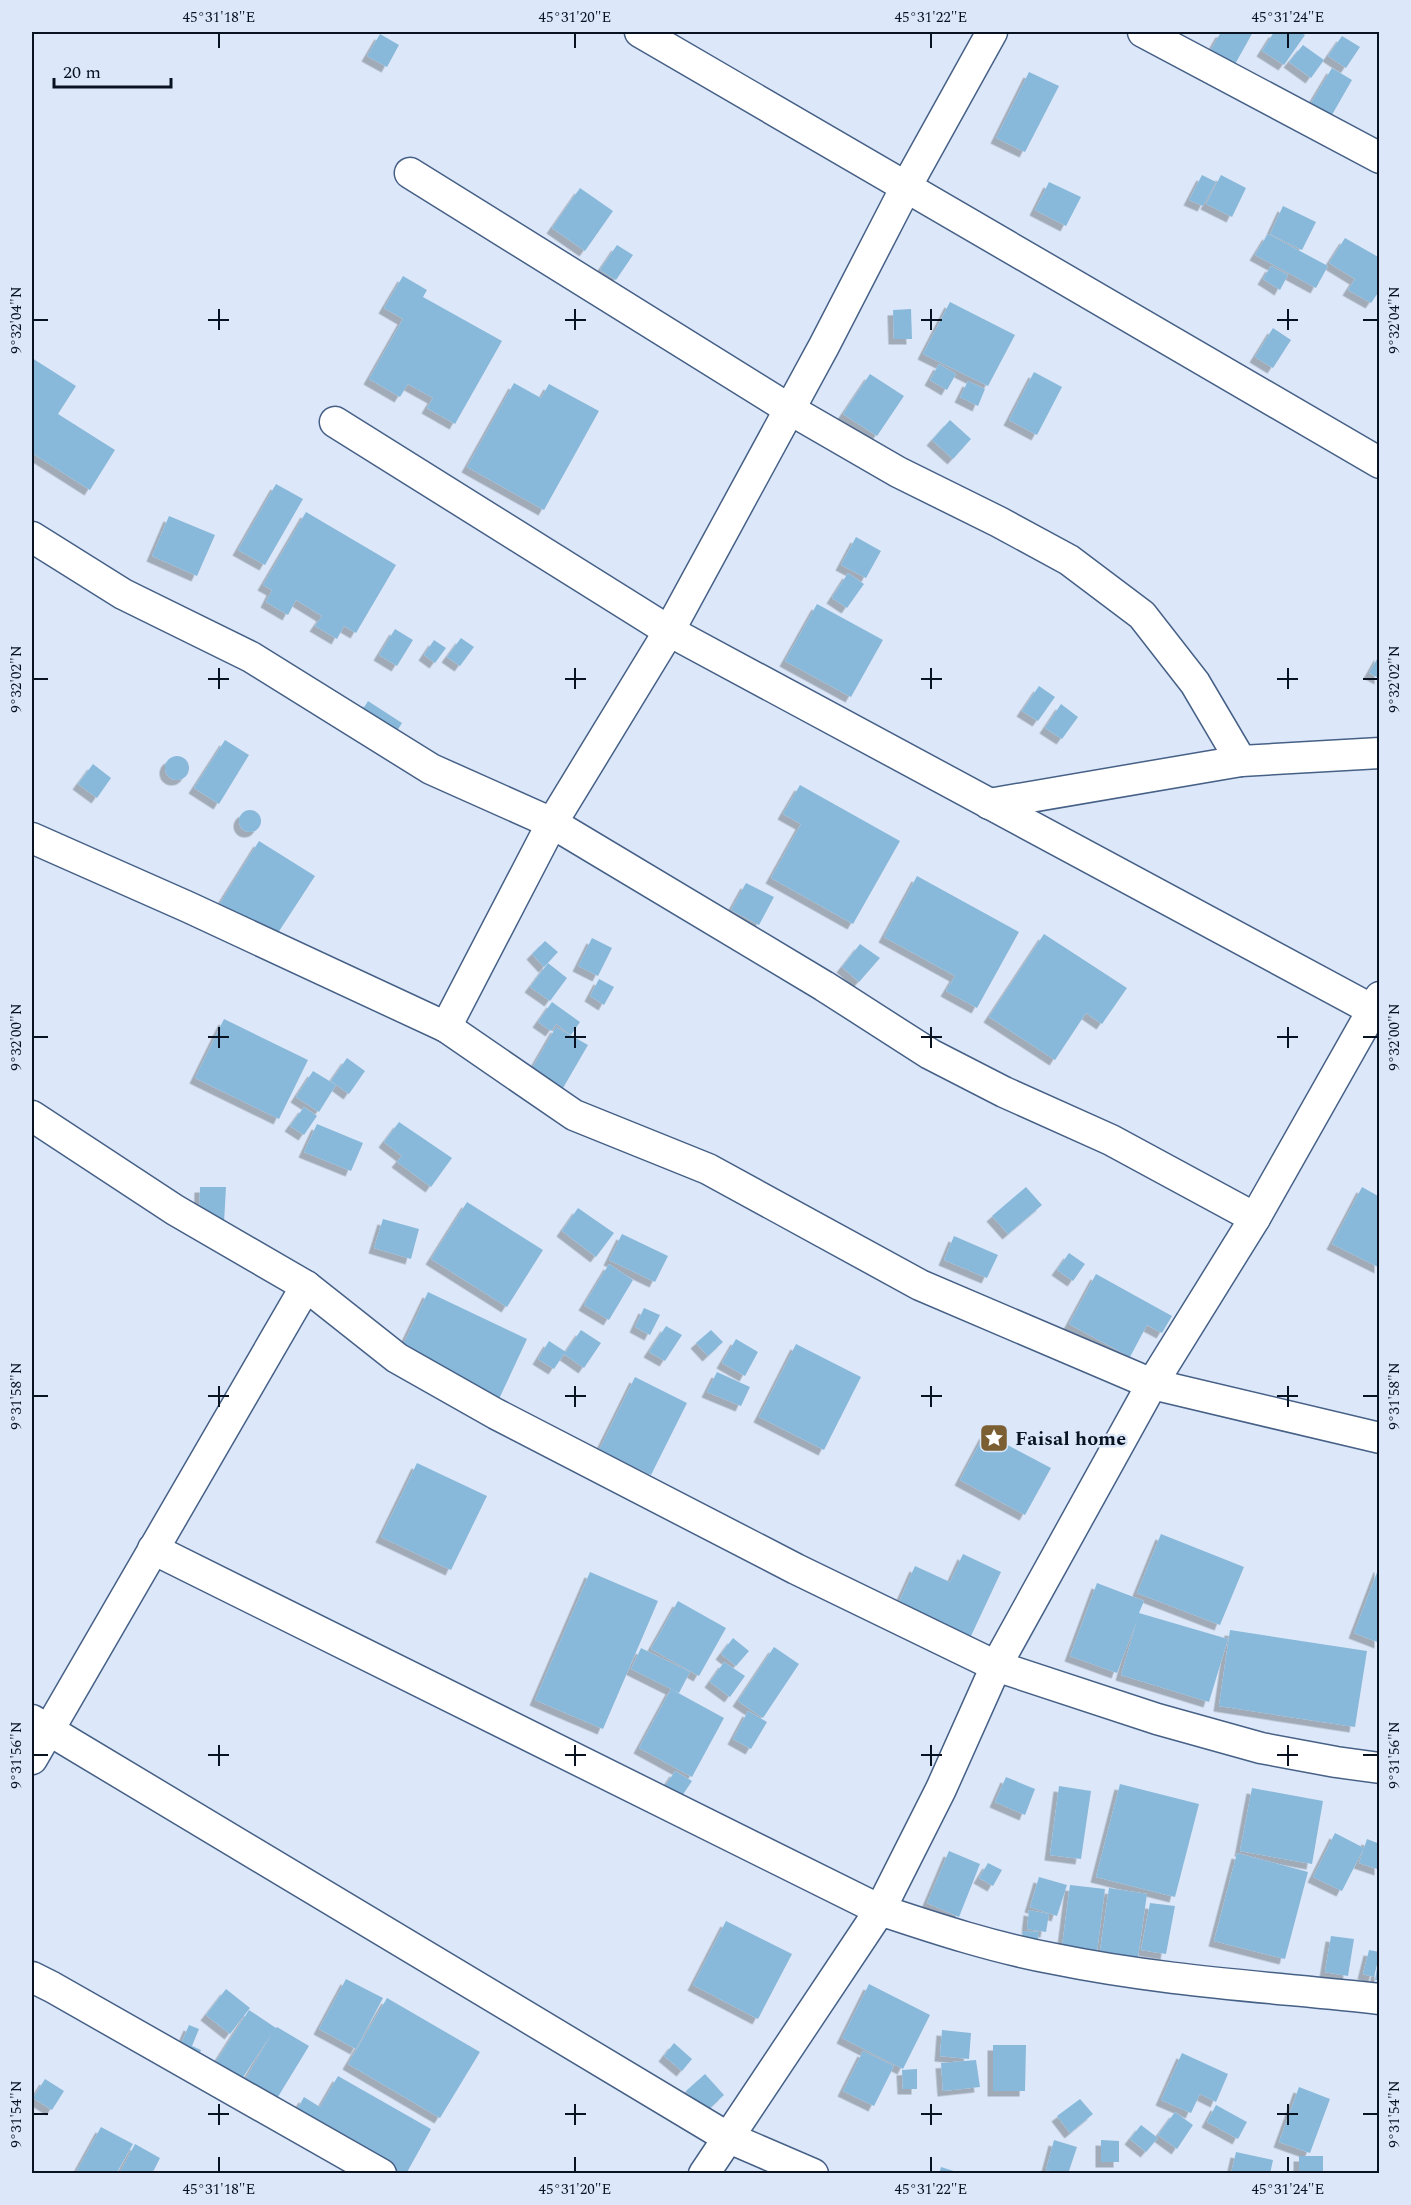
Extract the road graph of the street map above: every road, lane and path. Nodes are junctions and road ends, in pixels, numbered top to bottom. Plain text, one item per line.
1 (640, 32) edge
2 (992, 32) edge
3 (1143, 32) edge
4 (1380, 158) edge
5 (410, 173) dead end
6 (906, 187) junction
7 (789, 409) junction
8 (335, 422) dead end
9 (1380, 463) edge
10 (32, 537) edge
11 (669, 631) junction
12 (1380, 753) edge
13 (1241, 761) junction
14 (989, 804) junction
15 (552, 822) junction
16 (32, 838) edge
17 (1377, 1007) edge
18 (446, 1027) junction
19 (32, 1116) edge
20 (1255, 1218) junction
21 (306, 1286) junction
22 (1152, 1384) junction
23 (1380, 1438) edge
24 (153, 1549) junction
25 (996, 1666) junction
26 (40, 1724) edge
27 (32, 1759) edge
28 (1380, 1768) edge
29 (880, 1910) junction
30 (32, 1977) edge
31 (1380, 1999) edge
32 (727, 2137) junction
33 (381, 2174) edge
34 (704, 2174) edge
35 (813, 2174) edge

1 - 6 street
2 - 6 street
3 - 4 street
5 - 7 street
6 - 7 street
6 - 9 street
7 - 11 street
7 - 13 street
8 - 11 street
10 - 15 street
11 - 14 street
11 - 15 street
12 - 13 street
13 - 14 street
14 - 17 street
15 - 18 street
15 - 20 street
16 - 18 street
17 - 20 street
18 - 22 street
19 - 21 street
20 - 22 street
21 - 24 street
21 - 25 street
22 - 23 street
22 - 25 street
24 - 26 street
24 - 29 street
25 - 28 street
25 - 29 street
26 - 27 street
26 - 32 street
29 - 31 street
29 - 32 street
30 - 33 street
32 - 34 street
32 - 35 street

